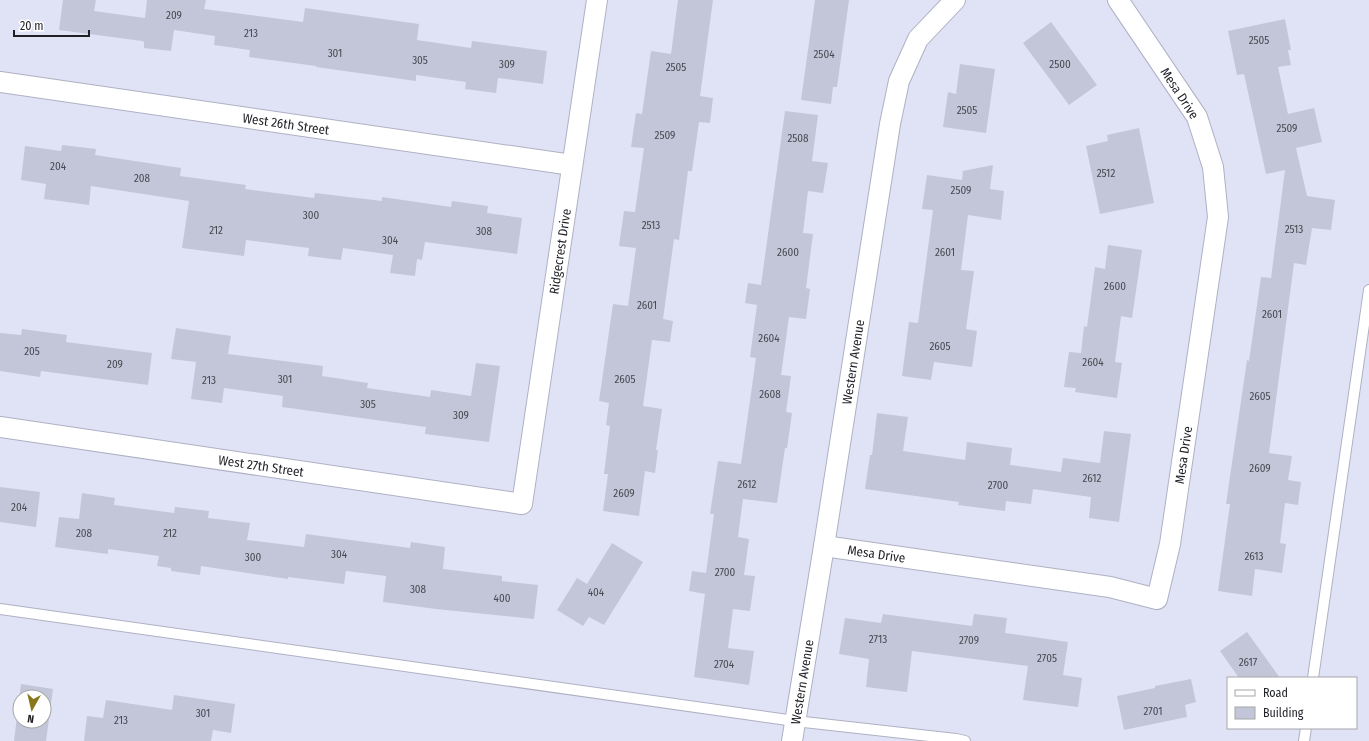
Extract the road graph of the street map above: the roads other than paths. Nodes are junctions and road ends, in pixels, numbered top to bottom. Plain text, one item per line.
1 (597, 0) edge
2 (955, 0) edge
3 (1118, 0) edge
4 (0, 82) edge
5 (572, 165) junction
6 (1369, 290) edge
7 (0, 427) edge
8 (522, 504) joint
9 (824, 546) junction
10 (0, 609) edge
11 (1313, 677) edge
12 (795, 720) junction
13 (1306, 729) edge
14 (792, 741) edge
15 (965, 741) edge
16 (1304, 741) edge

1 - 5 street, Ridgecrest Drive
2 - 9 street, Western Avenue
3 - 9 street, Mesa Drive
4 - 5 street, West 26th Street
5 - 8 street, Ridgecrest Drive
6 - 11 lane
7 - 8 street, West 27th Street
9 - 12 street, Western Avenue
10 - 12 lane
12 - 14 street, Western Avenue
12 - 15 lane
13 - 16 lane

